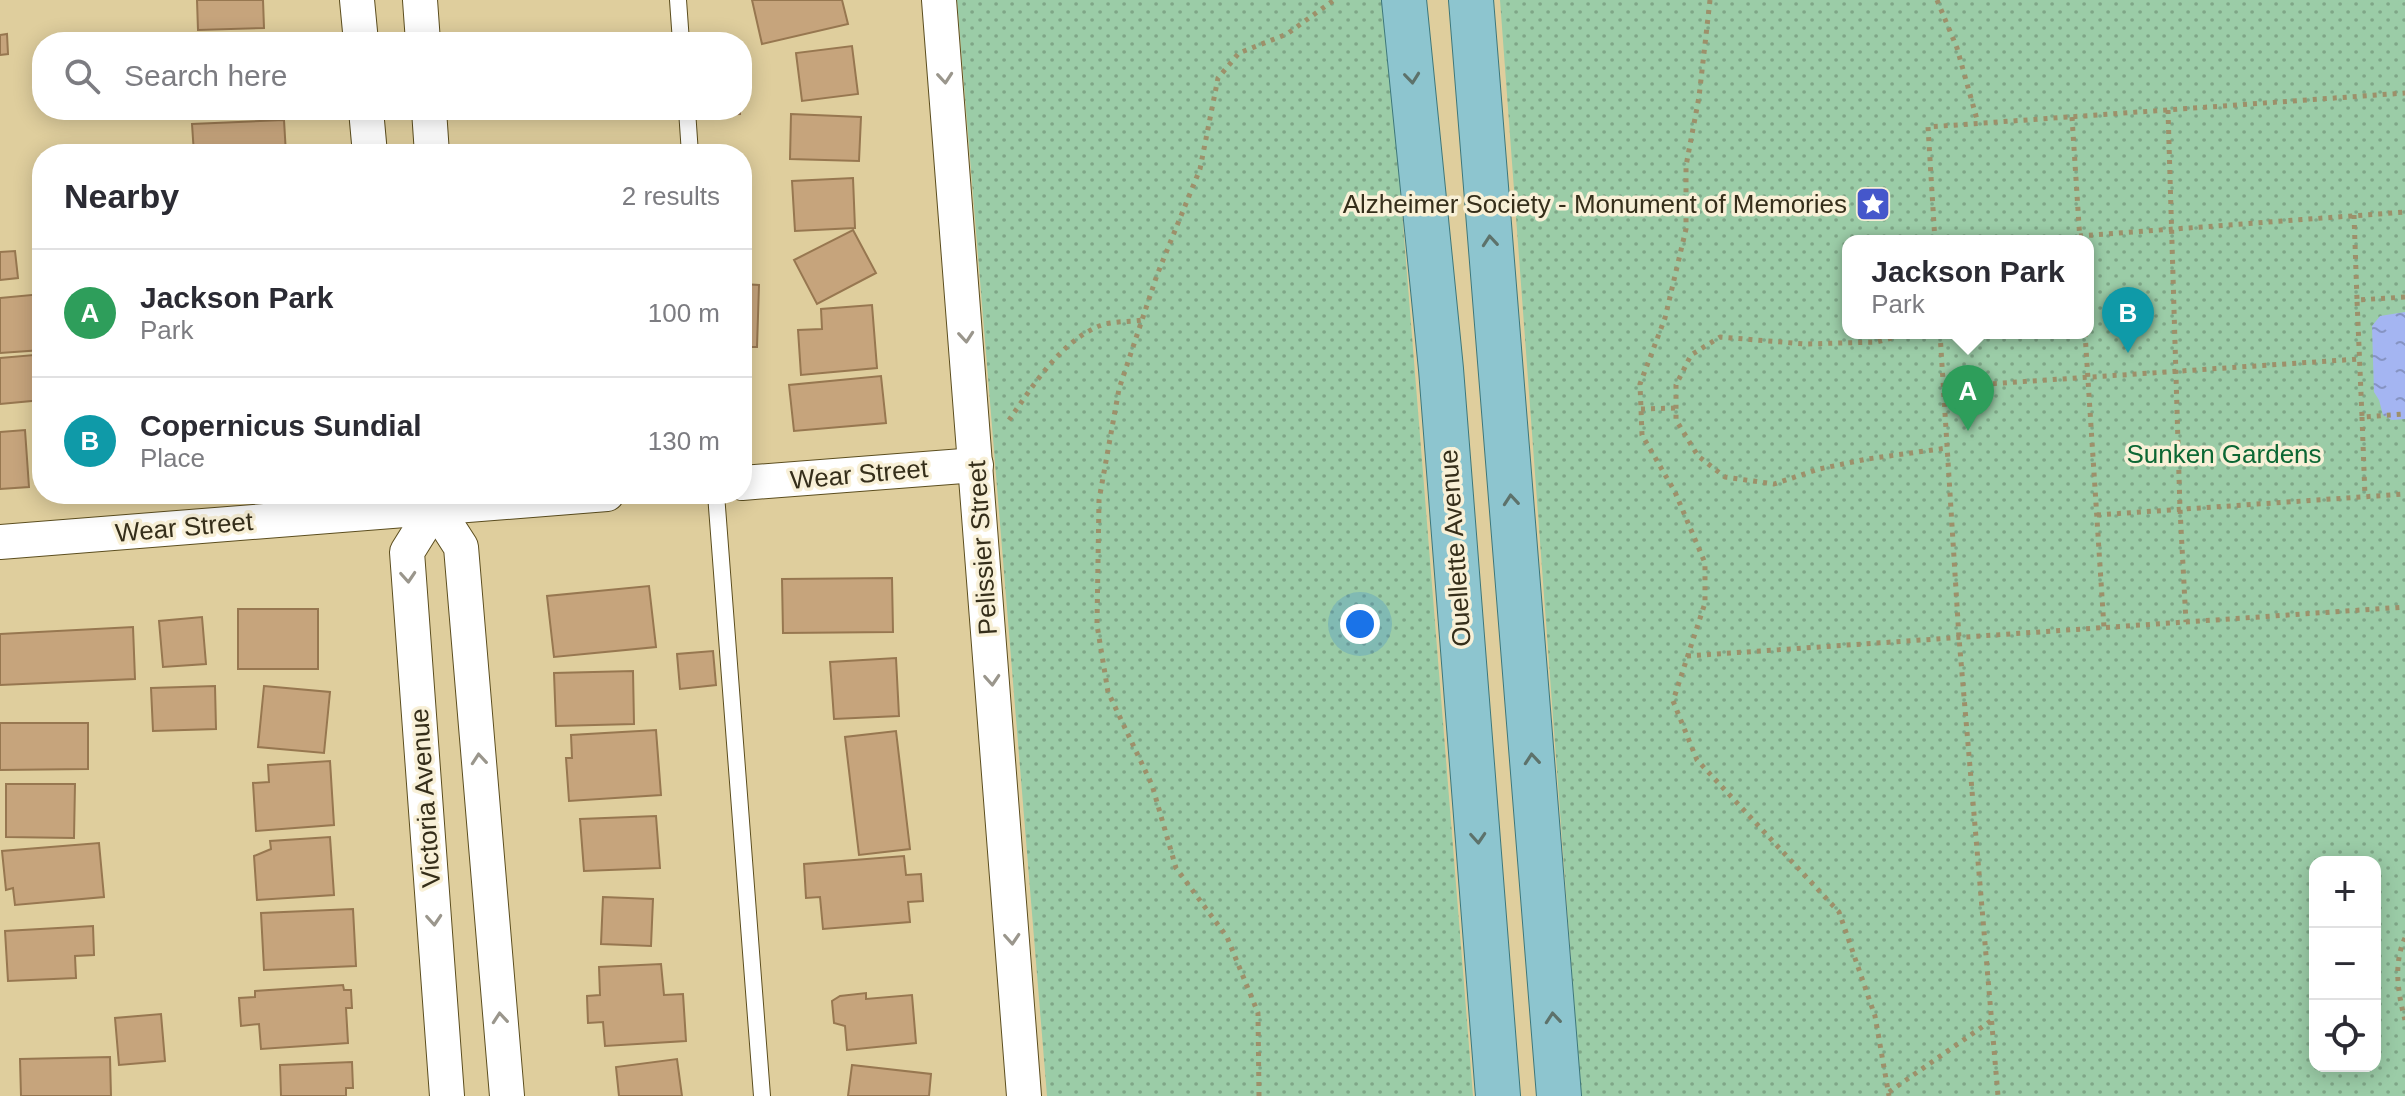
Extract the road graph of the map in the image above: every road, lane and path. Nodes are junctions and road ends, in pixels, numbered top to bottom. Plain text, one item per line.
1 (357, 0) edge
2 (420, 0) edge
3 (678, 0) edge
4 (939, 0) edge
5 (1334, 0) edge
6 (1404, 0) edge
7 (1471, 0) edge
8 (1710, 0) edge
9 (1937, 0) edge
10 (360, 32) edge
11 (422, 32) edge
12 (680, 32) edge
13 (2405, 93) edge
14 (2168, 110) junction
15 (2072, 117) junction
16 (367, 120) edge
17 (430, 120) edge
18 (688, 120) edge
19 (1978, 123) junction
20 (369, 144) edge
21 (431, 144) edge
22 (689, 144) edge
23 (2405, 212) edge
24 (2354, 215) junction
25 (2173, 229) junction
26 (1935, 235) edge
27 (2080, 235) edge
28 (2094, 237) edge
29 (2405, 297) edge
30 (2357, 300) junction
31 (1142, 320) junction
32 (1888, 339) edge
33 (1940, 339) edge
34 (2085, 339) edge
35 (2359, 359) junction
36 (2177, 372) junction
37 (2088, 378) junction
38 (1943, 387) junction
39 (1676, 408) junction
40 (1641, 409) junction
41 (2405, 414) edge
42 (2362, 417) junction
43 (1003, 427) dead end
44 (1947, 448) junction
45 (976, 465) junction
46 (752, 482) edge
47 (2405, 494) edge
48 (2365, 497) junction
49 (374, 504) edge
50 (430, 504) edge
51 (436, 504) edge
52 (717, 504) edge
53 (2180, 509) junction
54 (2097, 515) junction
55 (0, 542) edge
56 (2405, 607) edge
57 (2186, 622) junction
58 (2104, 628) junction
59 (1959, 638) junction
60 (1687, 656) junction
61 (2405, 938) edge
62 (1992, 1020) junction
63 (2405, 1020) edge
64 (1889, 1094) edge
65 (447, 1096) edge
66 (507, 1096) edge
67 (762, 1096) edge
68 (1024, 1096) edge
69 (1259, 1096) edge
70 (1498, 1096) edge
71 (1559, 1096) edge
72 (1998, 1096) edge

1 - 10 street
2 - 11 street
3 - 12 lane
4 -> 45 street, Pelissier Street
5 - 31 path
6 -> 70 main road, Ouellette Avenue
71 -> 7 main road
8 - 40 path
9 - 19 path
13 - 14 path
14 - 15 path
14 - 25 path
15 - 19 path
15 - 27 path
16 - 20 street
17 - 21 street
18 - 22 lane
19 - 26 path
23 - 24 path
24 - 25 path
24 - 30 path
25 - 28 path
25 - 36 path
29 - 30 path
30 - 35 path
31 - 43 path
31 - 69 path
32 - 39 path
33 - 38 path
34 - 37 path
35 - 36 path
35 - 42 path
36 - 37 path
36 - 53 path
37 - 38 path
37 - 54 path
38 - 44 path
39 - 40 path
39 - 44 path
40 - 60 path
41 - 42 path
42 - 48 path
44 - 59 path
45 - 46 street, Wear Street
45 -> 68 street, Pelissier Street
47 - 48 path
48 - 53 path
49 - 55 street, Wear Street
50 -> 65 street, Victoria Avenue
66 -> 51 street
52 - 67 lane
53 - 54 path
53 - 57 path
54 - 58 path
56 - 57 path
57 - 58 path
58 - 59 path
59 - 60 path
59 - 62 path
60 - 64 path
61 - 63 path
62 - 64 path
62 - 72 path

